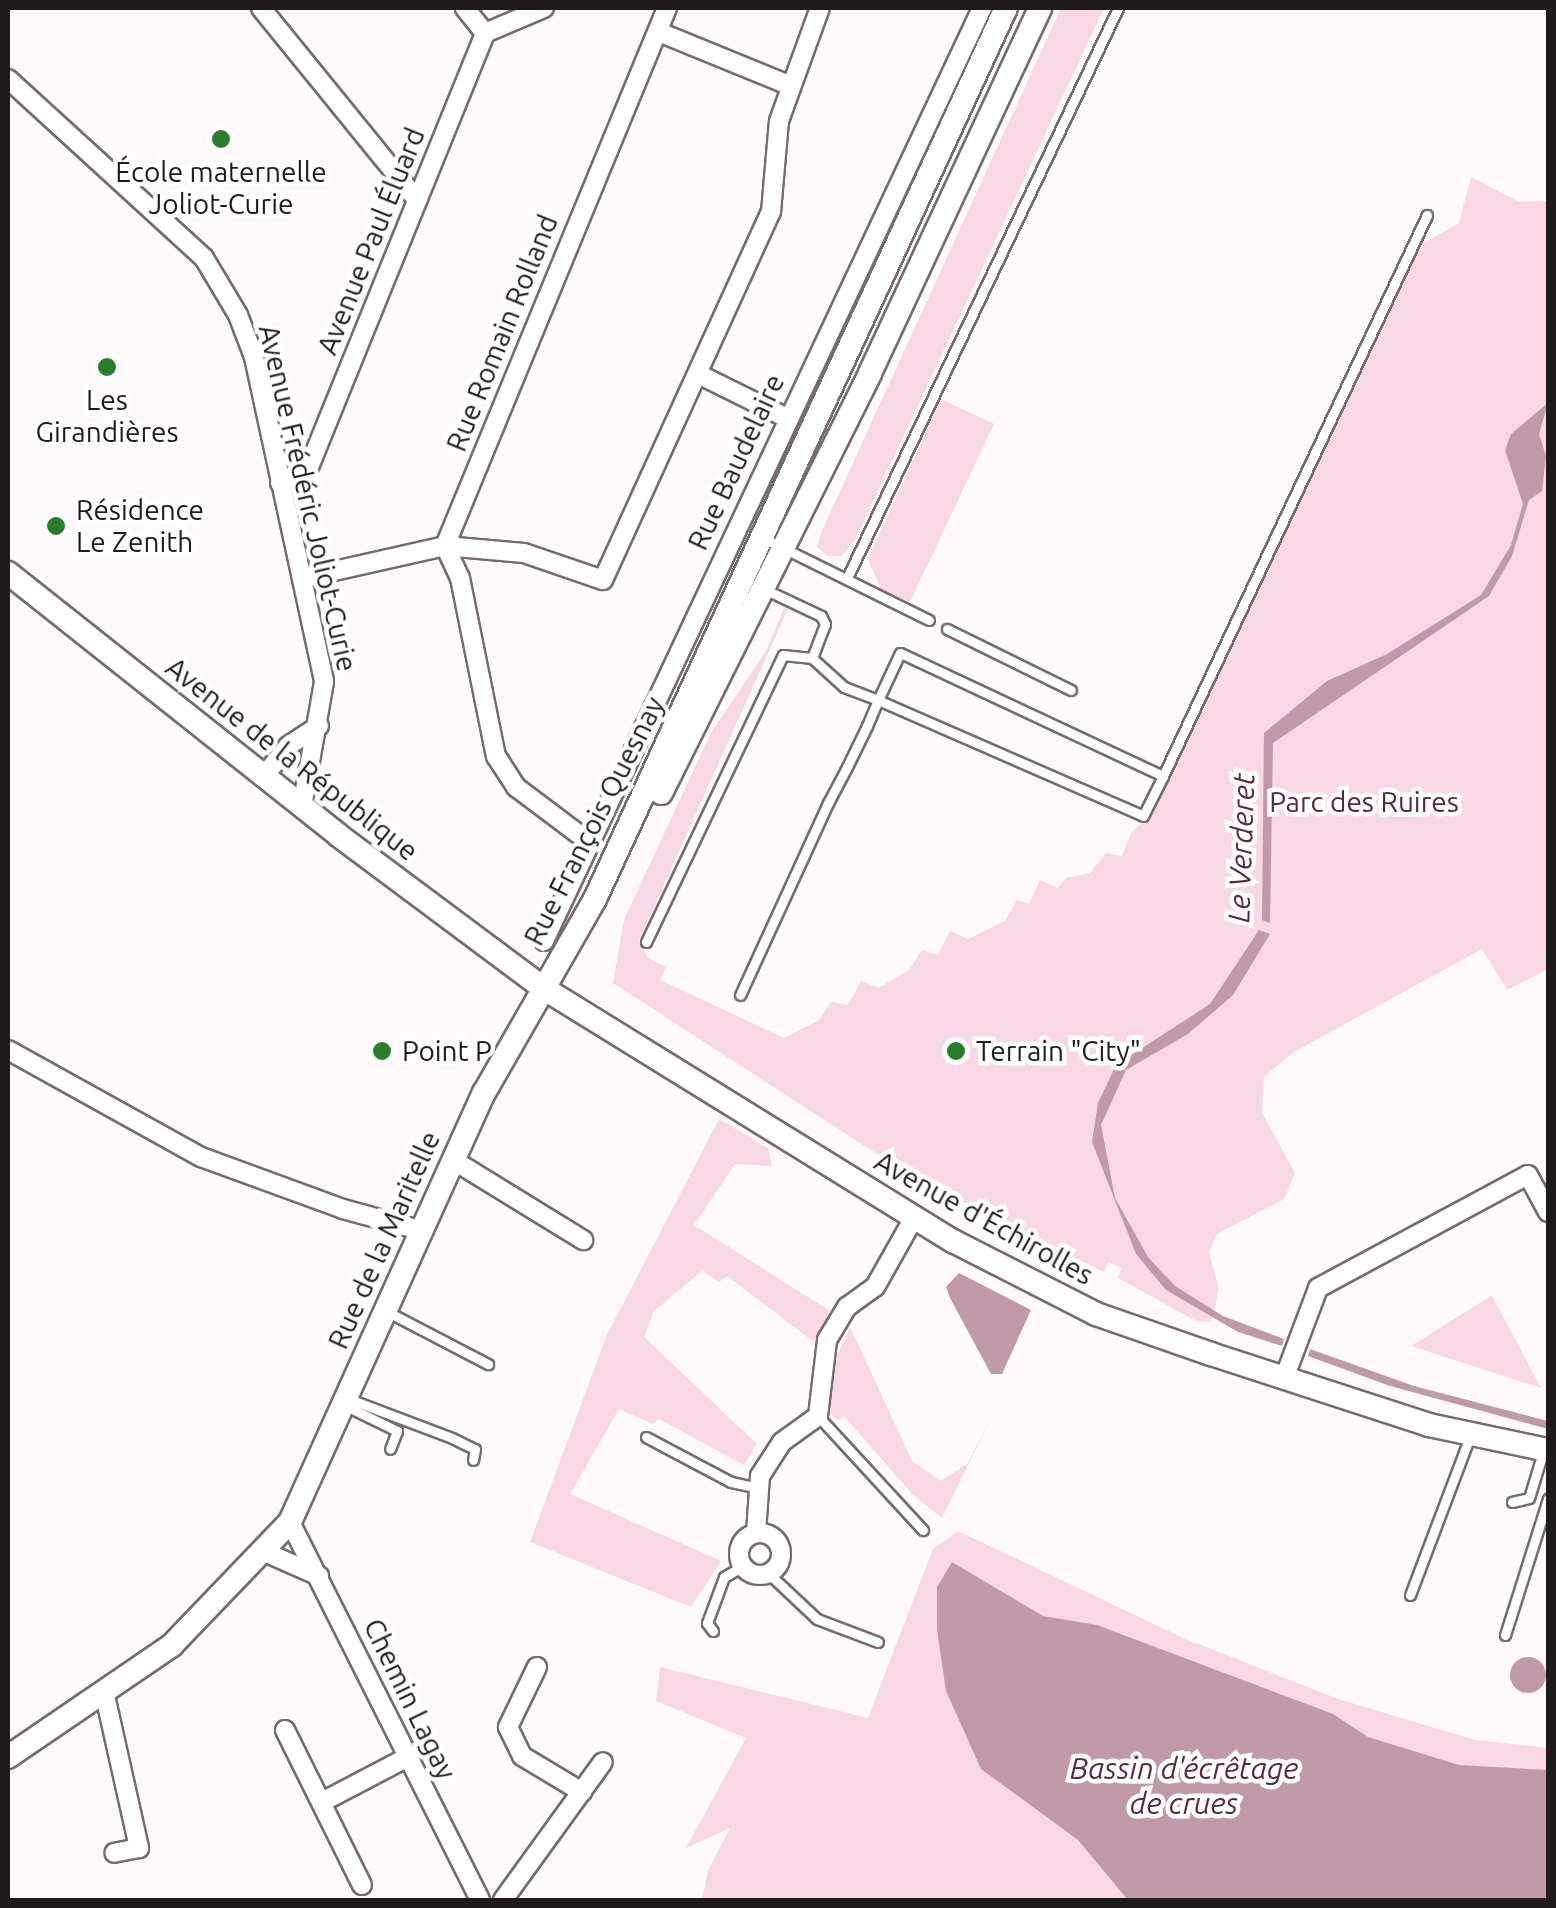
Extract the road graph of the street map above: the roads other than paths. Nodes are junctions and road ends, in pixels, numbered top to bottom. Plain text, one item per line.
1 (260, 8) edge
2 (464, 8) edge
3 (544, 8) edge
4 (667, 8) edge
5 (820, 8) edge
6 (982, 8) edge
7 (1006, 8) edge
8 (1040, 8) edge
9 (1118, 8) edge
10 (658, 32) junction
11 (485, 33) junction
12 (8, 78) edge
13 (789, 86) junction
14 (417, 200) junction
15 (1426, 214) dead end
16 (698, 374) junction
17 (787, 418) junction
18 (280, 483) junction
19 (773, 543) junction
20 (445, 546) junction
21 (8, 573) edge
22 (303, 578) junction
23 (847, 578) junction
24 (753, 584) junction
25 (929, 620) dead end
26 (947, 629) dead end
27 (812, 658) junction
28 (1072, 690) dead end
29 (878, 700) junction
30 (319, 726) junction
31 (264, 776) junction
32 (1163, 776) junction
33 (302, 807) junction
34 (589, 842) junction
35 (544, 941) dead end
36 (646, 942) dead end
37 (543, 988) junction
38 (740, 995) dead end
39 (8, 1050) edge
40 (453, 1160) junction
41 (1548, 1212) edge
42 (915, 1216) junction
43 (420, 1230) junction
44 (583, 1240) dead end
45 (385, 1311) junction
46 (488, 1364) dead end
47 (1288, 1368) junction
48 (345, 1401) junction
49 (818, 1416) junction
50 (1471, 1434) junction
51 (646, 1438) dead end
52 (390, 1449) dead end
53 (1546, 1450) edge
54 (473, 1460) dead end
55 (759, 1488) junction
56 (1548, 1499) edge
57 (1512, 1502) dead end
58 (290, 1522) junction
59 (924, 1530) dead end
60 (756, 1534) junction
61 (267, 1554) junction
62 (743, 1566) junction
63 (768, 1573) junction
64 (319, 1576) junction
65 (1410, 1595) dead end
66 (713, 1631) dead end
67 (1505, 1635) dead end
68 (878, 1642) dead end
69 (538, 1667) dead end
70 (104, 1691) junction
71 (285, 1730) dead end
72 (8, 1756) edge
73 (408, 1757) junction
74 (603, 1762) dead end
75 (582, 1792) junction
76 (322, 1802) junction
77 (114, 1852) dead end
78 (362, 1885) dead end
79 (480, 1900) edge
80 (503, 1900) edge

1 - 14 street
2 - 11 street
3 - 11 street
4 - 10 street, Rue Romain Rolland
5 - 13 street
6 - 17 street, Rue Baudelaire
7 - 19 street, Rue François Quesnay
8 - 19 street, Rue François Quesnay
9 - 23 lane
10 - 13 street
10 - 20 street, Rue Romain Rolland
11 - 14 street, Avenue Paul Éluard
12 - 18 street, Avenue Frédéric Joliot-Curie
13 - 16 street
14 - 18 street, Avenue Paul Éluard
15 - 32 lane
16 - 17 street
16 - 20 street
17 - 34 street, Rue Baudelaire
18 - 22 street, Avenue Frédéric Joliot-Curie
19 - 23 lane
19 - 24 street, Rue François Quesnay
20 - 22 street
20 - 34 street
21 - 31 street, Avenue de la République
22 - 30 street, Avenue Frédéric Joliot-Curie
23 - 25 lane
24 - 27 lane
24 - 37 street, Rue François Quesnay
26 - 28 lane
27 - 29 lane
27 - 36 lane
29 - 32 lane
29 - 32 lane
29 - 38 lane
30 - 31 street
30 - 33 street, Avenue Frédéric Joliot-Curie
31 - 33 street, Avenue de la République
33 - 37 street, Avenue de la République
34 - 35 street, Rue Baudelaire
37 - 40 street, Rue de la Maritelle
37 - 42 street, Avenue d'Échirolles
39 - 43 street
40 - 43 street, Rue de la Maritelle
40 - 44 street
41 - 47 street
42 - 47 street, Avenue d'Échirolles
42 - 49 street
43 - 45 street, Rue de la Maritelle
45 - 46 lane
45 - 48 street, Rue de la Maritelle
47 - 50 street, Avenue d'Échirolles
48 - 52 lane
48 - 54 lane
48 - 58 street, Rue de la Maritelle
49 - 55 street
49 - 59 lane
50 - 53 street, Avenue d'Échirolles
50 - 65 lane
51 - 55 lane
53 - 57 lane
55 - 60 street
56 - 67 lane
58 - 61 street, Rue de la Maritelle
58 - 64 street, Chemin Lagay
60 - 62 street
60 - 63 street
61 - 64 street
61 - 70 street, Rue de la Maritelle
62 - 63 street
62 - 66 lane
63 - 68 lane
64 - 73 street, Chemin Lagay
69 - 75 street
70 - 72 street, Rue de la Maritelle
70 - 77 street
71 - 76 street
73 - 76 street
73 - 79 street, Chemin Lagay
74 - 75 street
75 - 80 street
76 - 78 street

